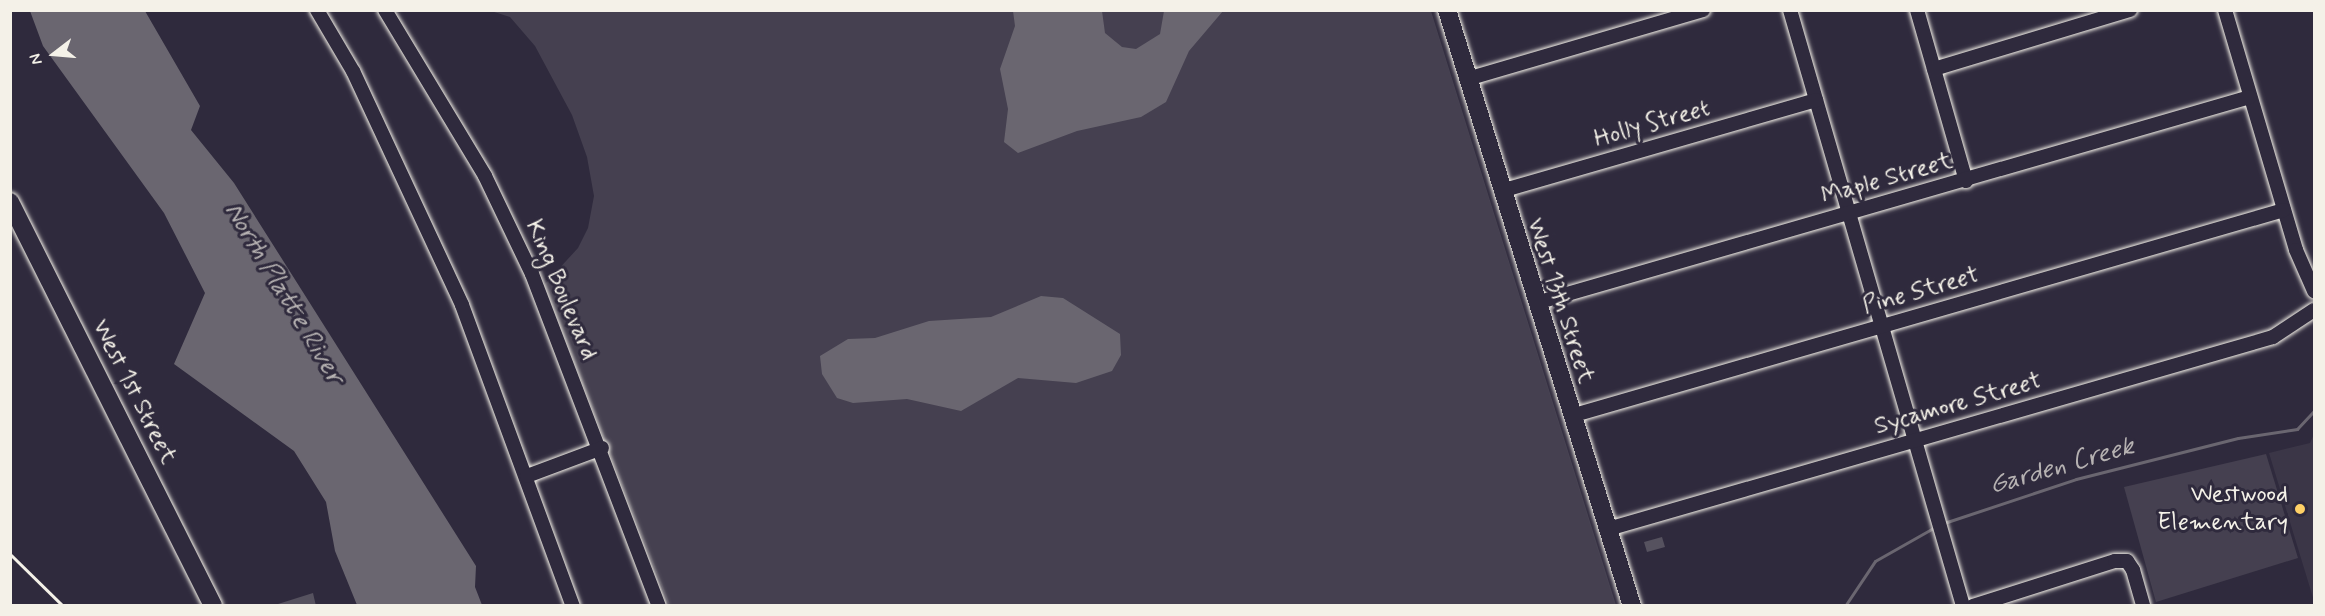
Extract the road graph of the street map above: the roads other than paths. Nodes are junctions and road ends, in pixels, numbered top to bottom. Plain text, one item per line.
1 (317, 10) edge
2 (385, 10) edge
3 (1447, 10) edge
4 (1703, 10) edge
5 (1790, 10) edge
6 (1917, 10) edge
7 (2130, 10) edge
8 (2225, 10) edge
9 (1934, 69) junction
10 (1467, 78) junction
11 (2250, 97) junction
12 (1816, 100) junction
13 (1966, 181) junction
14 (1501, 191) junction
15 (10, 202) edge
16 (2284, 210) junction
17 (1849, 213) junction
18 (2314, 291) edge
19 (1536, 303) junction
20 (2314, 310) edge
21 (1881, 326) junction
22 (1571, 416) junction
23 (1914, 440) junction
24 (602, 448) junction
25 (526, 476) junction
26 (1608, 529) junction
27 (213, 606) edge
28 (573, 606) edge
29 (659, 606) edge
30 (1632, 606) edge
31 (1963, 606) edge
32 (1973, 606) edge
33 (2143, 606) edge

1 - 25 street
2 - 24 street, King Boulevard
3 - 10 main road, West 13th Street
4 - 10 street
5 - 12 street
6 - 9 street
7 - 9 street
8 - 11 street
9 - 13 street
10 - 14 main road, West 13th Street
11 - 13 street, Maple Street
11 - 16 street
12 - 14 street, Holly Street
12 - 17 street
13 - 17 street, Maple Street
14 - 19 main road, West 13th Street
15 - 27 main road, West 1st Street
16 - 18 street
16 - 21 street, Pine Street
17 - 19 street, Maple Street
17 - 21 street
19 - 22 main road, West 13th Street
20 - 23 street, Sycamore Street
21 - 22 street, Pine Street
21 - 23 street
22 - 26 main road, West 13th Street
23 - 26 street, Sycamore Street
23 - 31 street
24 - 25 street
24 - 29 street, King Boulevard
25 - 28 street
26 - 30 main road, West 13th Street
32 - 33 street

